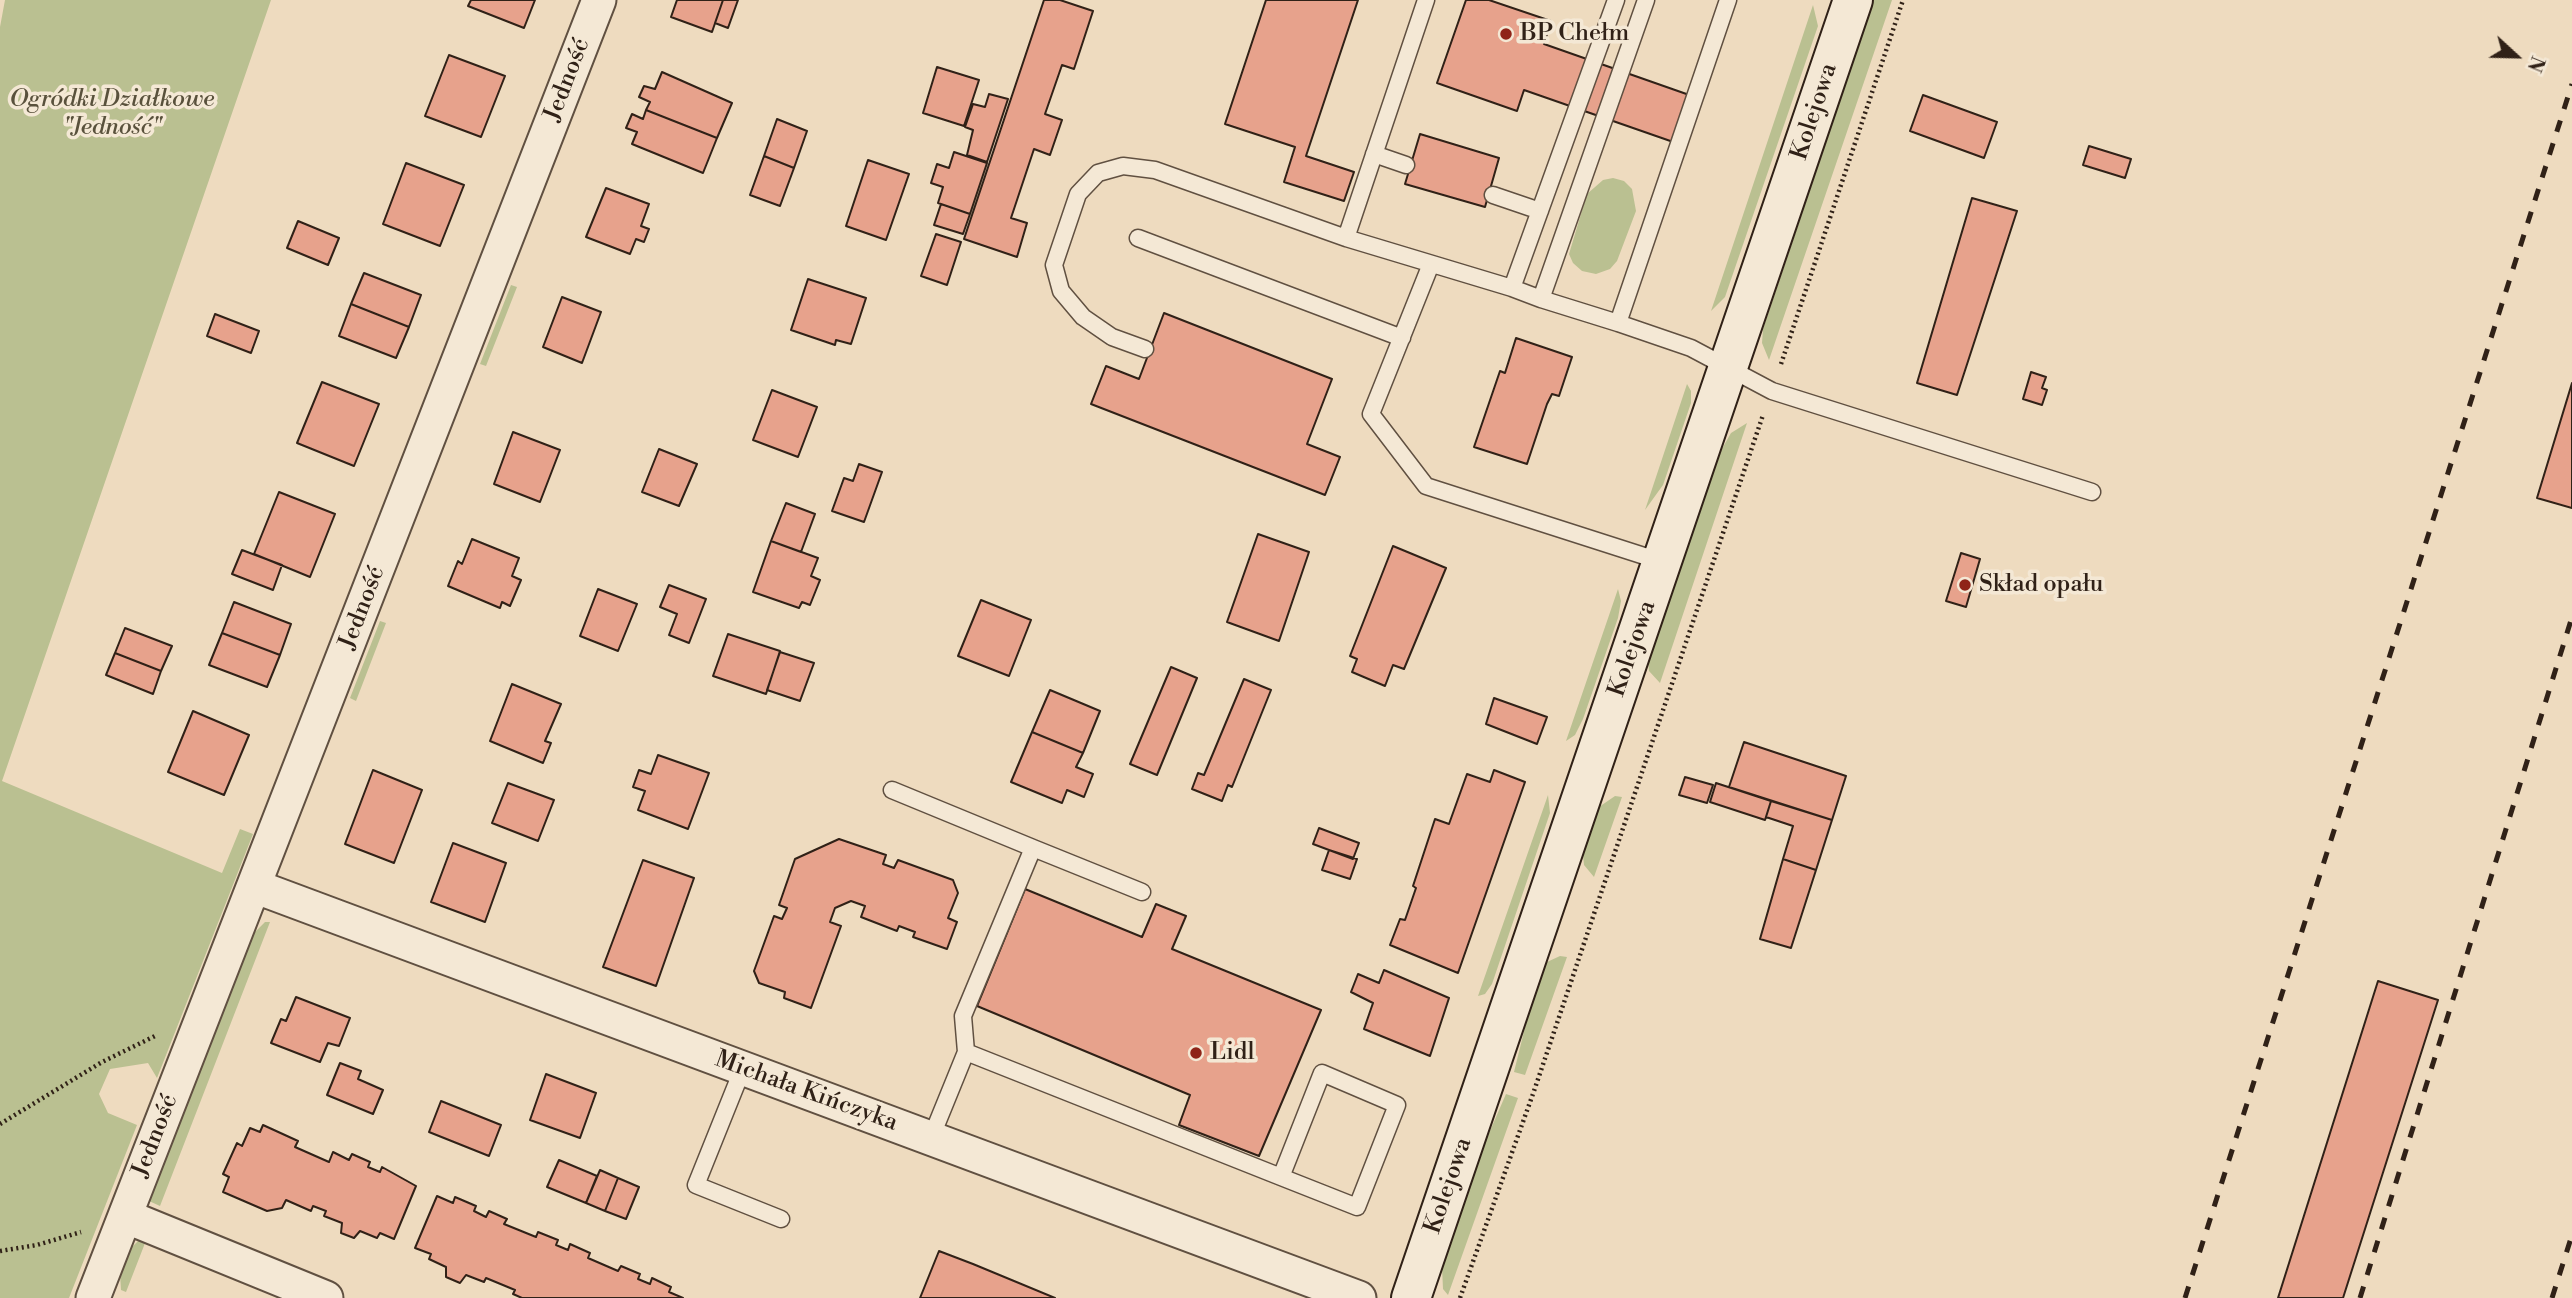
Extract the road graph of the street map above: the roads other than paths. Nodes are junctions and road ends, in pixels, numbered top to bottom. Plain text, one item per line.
1 (599, 0) edge
2 (1426, 0) edge
3 (1616, 0) edge
4 (1646, 0) edge
5 (1728, 0) edge
6 (1853, 0) edge
7 (1374, 154) junction
8 (1406, 165) dead end
9 (1493, 195) dead end
10 (1540, 211) junction
11 (1138, 238) dead end
12 (1346, 238) junction
13 (1432, 264) junction
14 (1512, 288) junction
15 (1541, 299) junction
16 (1619, 323) junction
17 (1402, 338) junction
18 (1145, 349) dead end
19 (1730, 366) junction
20 (2092, 492) dead end
21 (1663, 562) junction
22 (892, 790) dead end
23 (1032, 848) junction
24 (254, 886) junction
25 (1142, 892) dead end
26 (966, 1052) junction
27 (743, 1068) junction
28 (931, 1138) junction
29 (1280, 1177) junction
30 (125, 1216) junction
31 (782, 1219) dead end
32 (93, 1298) edge
33 (326, 1298) edge
34 (1359, 1298) edge
35 (1410, 1298) edge

1 - 24 street, Jedność
2 - 7 lane
3 - 10 lane
4 - 15 lane
5 - 16 lane
6 - 19 street, Kolejowa
7 - 8 lane
7 - 12 lane
9 - 10 lane
10 - 14 lane
11 - 17 lane
12 - 13 lane
12 - 18 lane
13 - 14 lane
13 - 17 lane
14 - 15 lane
15 - 16 lane
16 - 19 lane
17 - 21 lane
19 - 20 lane
19 - 21 street, Kolejowa
21 - 35 street, Kolejowa
22 - 23 lane
23 - 25 lane
23 - 26 lane
24 - 27 street, Michała Kińczyka
24 - 30 street, Jedność
26 - 28 lane
26 - 29 lane
27 - 28 street, Michała Kińczyka
27 - 31 lane
28 - 34 street, Michała Kińczyka
29 - 29 lane
30 - 32 street, Jedność
30 - 33 street

